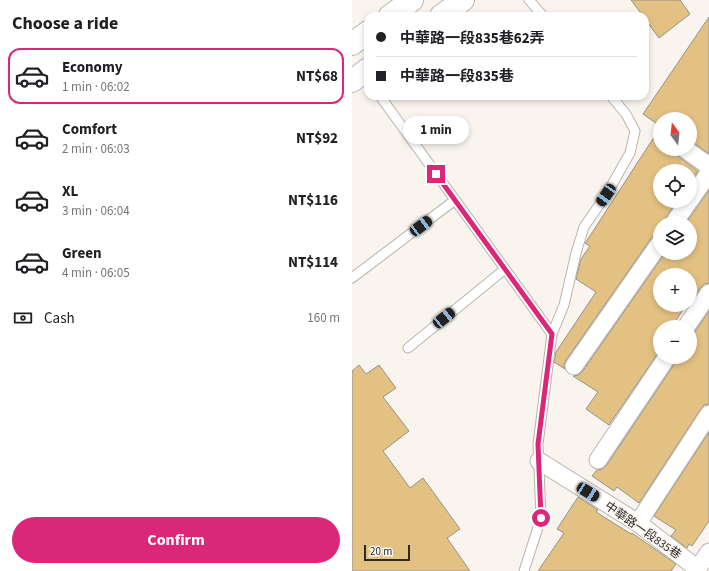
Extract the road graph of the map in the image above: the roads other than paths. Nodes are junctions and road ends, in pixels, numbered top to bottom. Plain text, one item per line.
1 (412, 0) edge
2 (463, 0) edge
3 (529, 0) edge
4 (396, 12) edge
5 (446, 12) edge
6 (540, 12) edge
7 (364, 35) edge
8 (352, 44) edge
9 (383, 100) edge
10 (614, 100) edge
11 (695, 156) edge
12 (709, 166) edge
13 (709, 173) edge
14 (697, 190) edge
15 (455, 200) junction
16 (653, 253) edge
17 (505, 269) junction
18 (352, 278) edge
19 (709, 293) edge
20 (691, 320) edge
21 (552, 334) junction
22 (408, 348) dead end
23 (662, 364) edge
24 (574, 366) dead end
25 (709, 414) edge
26 (598, 460) dead end
27 (539, 461) junction
28 (638, 523) junction
29 (709, 552) edge
30 (697, 570) edge
31 (524, 571) edge

1 - 4 main road
2 - 5 main road
3 - 6 lane
7 - 8 main road
9 - 15 lane
10 - 21 lane
11 - 12 street
13 - 14 street
15 - 17 lane
15 - 18 lane
16 - 24 street
17 - 21 lane
17 - 22 lane
19 - 20 street
21 - 27 lane
23 - 26 street
25 - 28 street
27 - 28 street, 中華路一段835巷
27 - 31 lane
28 - 30 street, 中華路一段835巷
29 - 30 street

